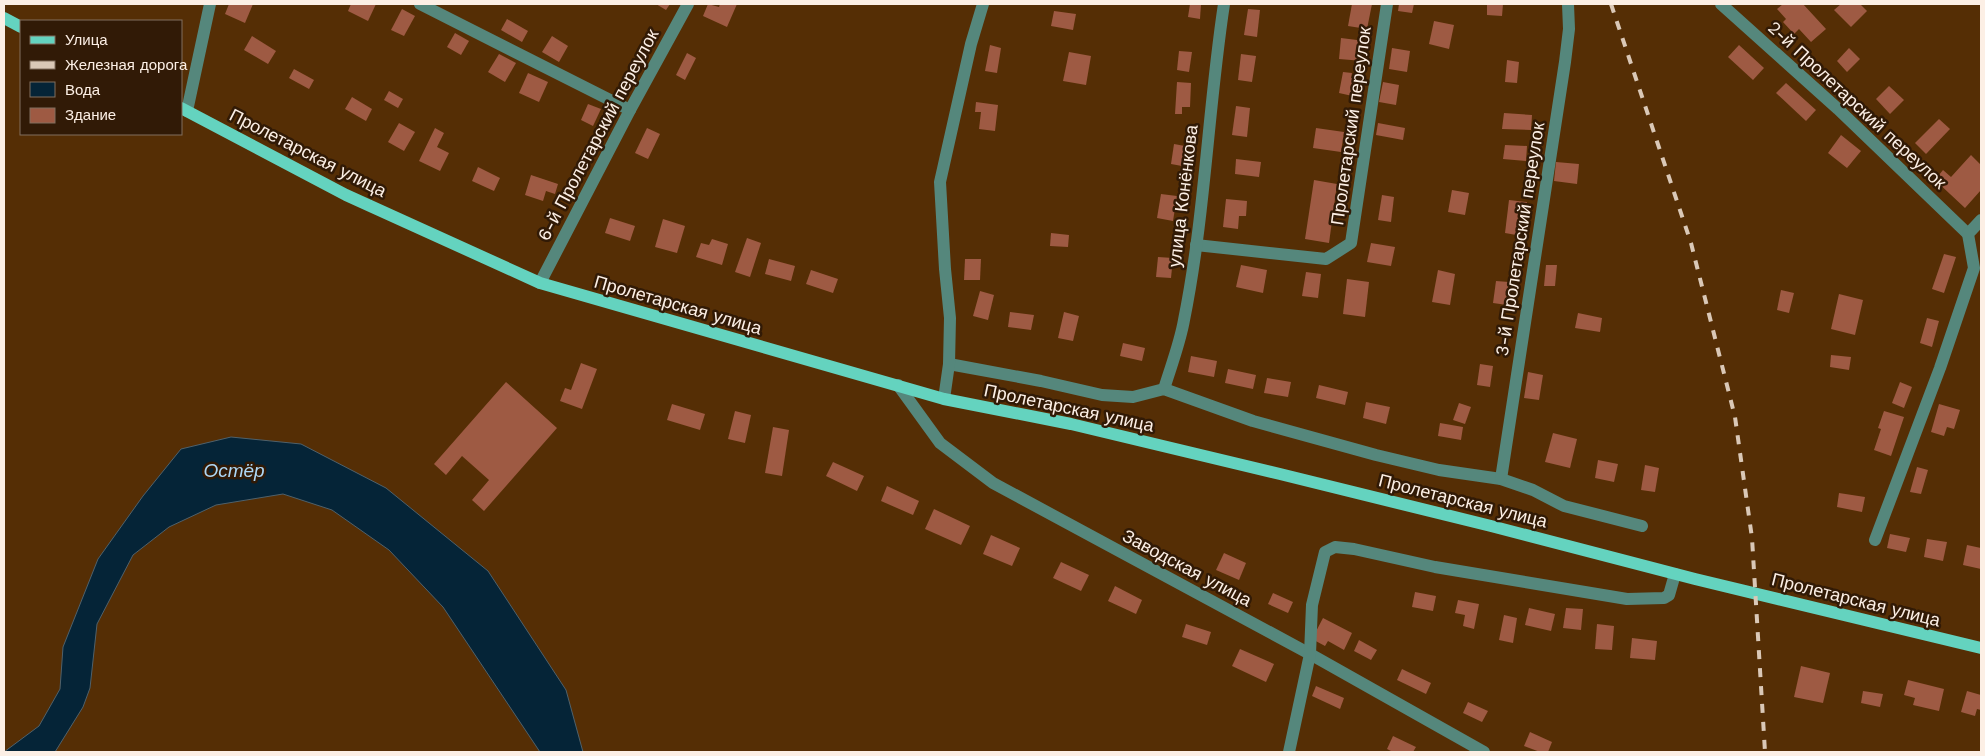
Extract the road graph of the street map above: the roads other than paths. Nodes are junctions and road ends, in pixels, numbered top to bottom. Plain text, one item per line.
1 (210, 4) edge
2 (420, 4) edge
3 (688, 4) edge
4 (983, 4) edge
5 (1224, 4) edge
6 (1387, 4) edge
7 (1568, 4) edge
8 (1721, 4) edge
9 (4, 18) edge
10 (20, 26) edge
11 (184, 110) edge
12 (630, 110) junction
13 (1981, 220) edge
14 (1968, 234) junction
15 (1196, 245) junction
16 (540, 283) junction
17 (949, 364) junction
18 (898, 385) junction
19 (1164, 389) junction
20 (944, 399) junction
21 (1501, 479) junction
22 (1642, 526) dead end
23 (1875, 540) dead end
24 (1675, 574) junction
25 (1981, 648) edge
26 (1310, 654) junction
27 (1289, 752) edge
28 (1484, 752) edge

1 - 11 street
2 - 12 street
3 - 12 street, 6-й Пролетарский переулок
4 - 17 street
5 - 15 street, улица Конёнкова
6 - 15 street, Пролетарский переулок
7 - 21 street, 3-й Пролетарский переулок
8 - 14 street, 2-й Пролетарский переулок
9 - 10 main road
11 - 16 main road, Пролетарская улица
12 - 16 street, 6-й Пролетарский переулок
13 - 14 street
14 - 23 street
15 - 19 street, улица Конёнкова
16 - 18 main road, Пролетарская улица
17 - 19 street, Пролетарская улица
17 - 20 street
18 - 20 main road, Пролетарская улица
18 - 26 street, Заводская улица
19 - 21 street, Пролетарская улица
20 - 24 main road, Пролетарская улица
21 - 22 street, Пролетарская улица
24 - 25 main road, Пролетарская улица
24 - 26 street
26 - 27 street
26 - 28 street, Заводская улица

